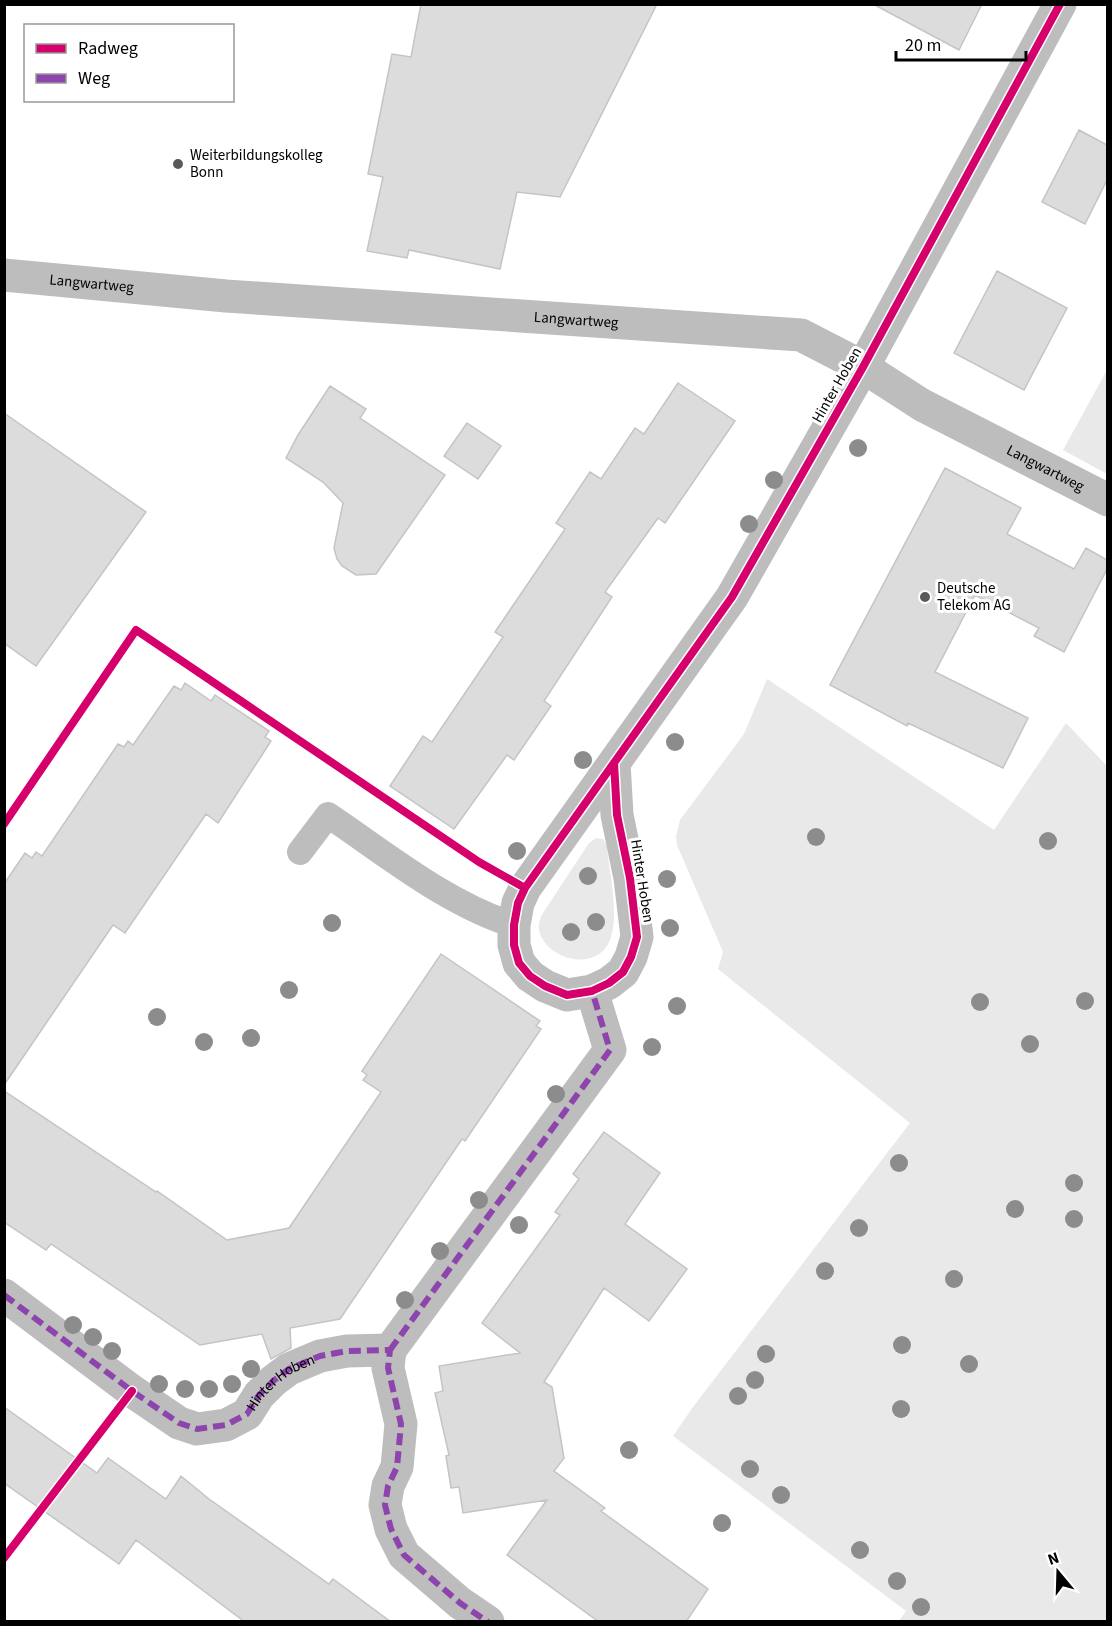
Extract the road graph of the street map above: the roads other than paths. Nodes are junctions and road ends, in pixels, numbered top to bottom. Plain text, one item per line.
1 (1060, 4) edge
2 (4, 274) edge
3 (864, 367) junction
4 (1107, 500) edge
5 (614, 763) junction
6 (300, 852) dead end
7 (514, 925) junction
8 (592, 991) junction
9 (4, 1295) edge
10 (390, 1350) junction
11 (488, 1622) edge

1 - 3 street, Hinter Hoben
2 - 3 street, Langwartweg
3 - 4 street, Langwartweg
3 - 5 street, Hinter Hoben
5 - 7 street, Hinter Hoben
5 - 8 street, Hinter Hoben
6 - 7 lane
7 - 8 street, Hinter Hoben
8 - 10 street
9 - 10 street, Hinter Hoben
10 - 11 street

